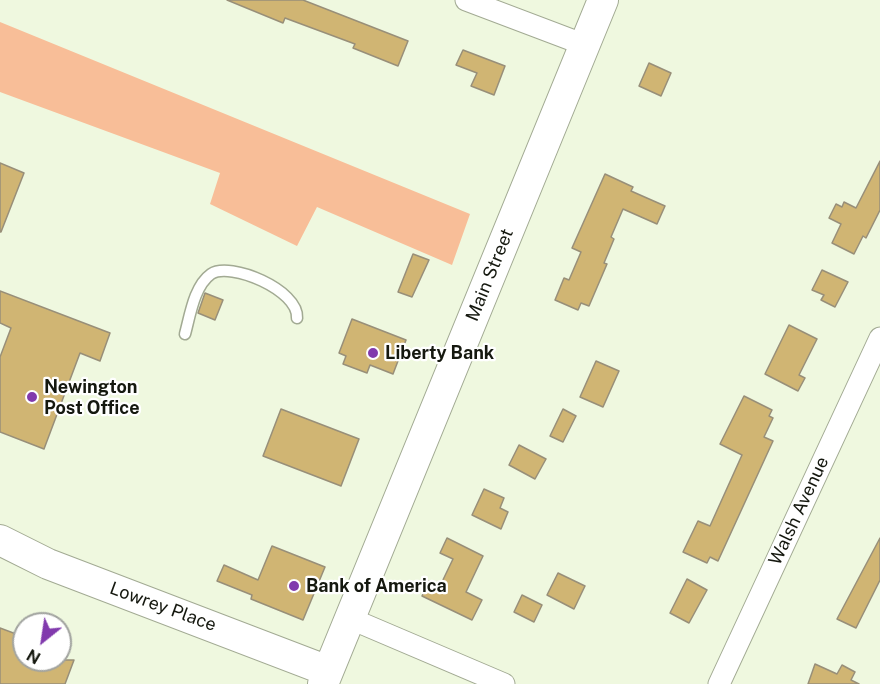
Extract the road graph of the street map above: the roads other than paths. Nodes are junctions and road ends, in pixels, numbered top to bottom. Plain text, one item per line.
1 (466, 0) edge
2 (603, 0) edge
3 (585, 45) junction
4 (297, 318) dead end
5 (185, 334) dead end
6 (880, 338) edge
7 (0, 540) edge
8 (349, 618) junction
9 (325, 677) edge
10 (504, 684) edge
11 (719, 684) edge

1 - 3 street
2 - 3 main road, Main Street
3 - 8 main road, Main Street
4 - 5 lane
6 - 11 street, Walsh Avenue
7 - 9 main road, Lowrey Place
8 - 9 main road, Main Street
8 - 10 street

